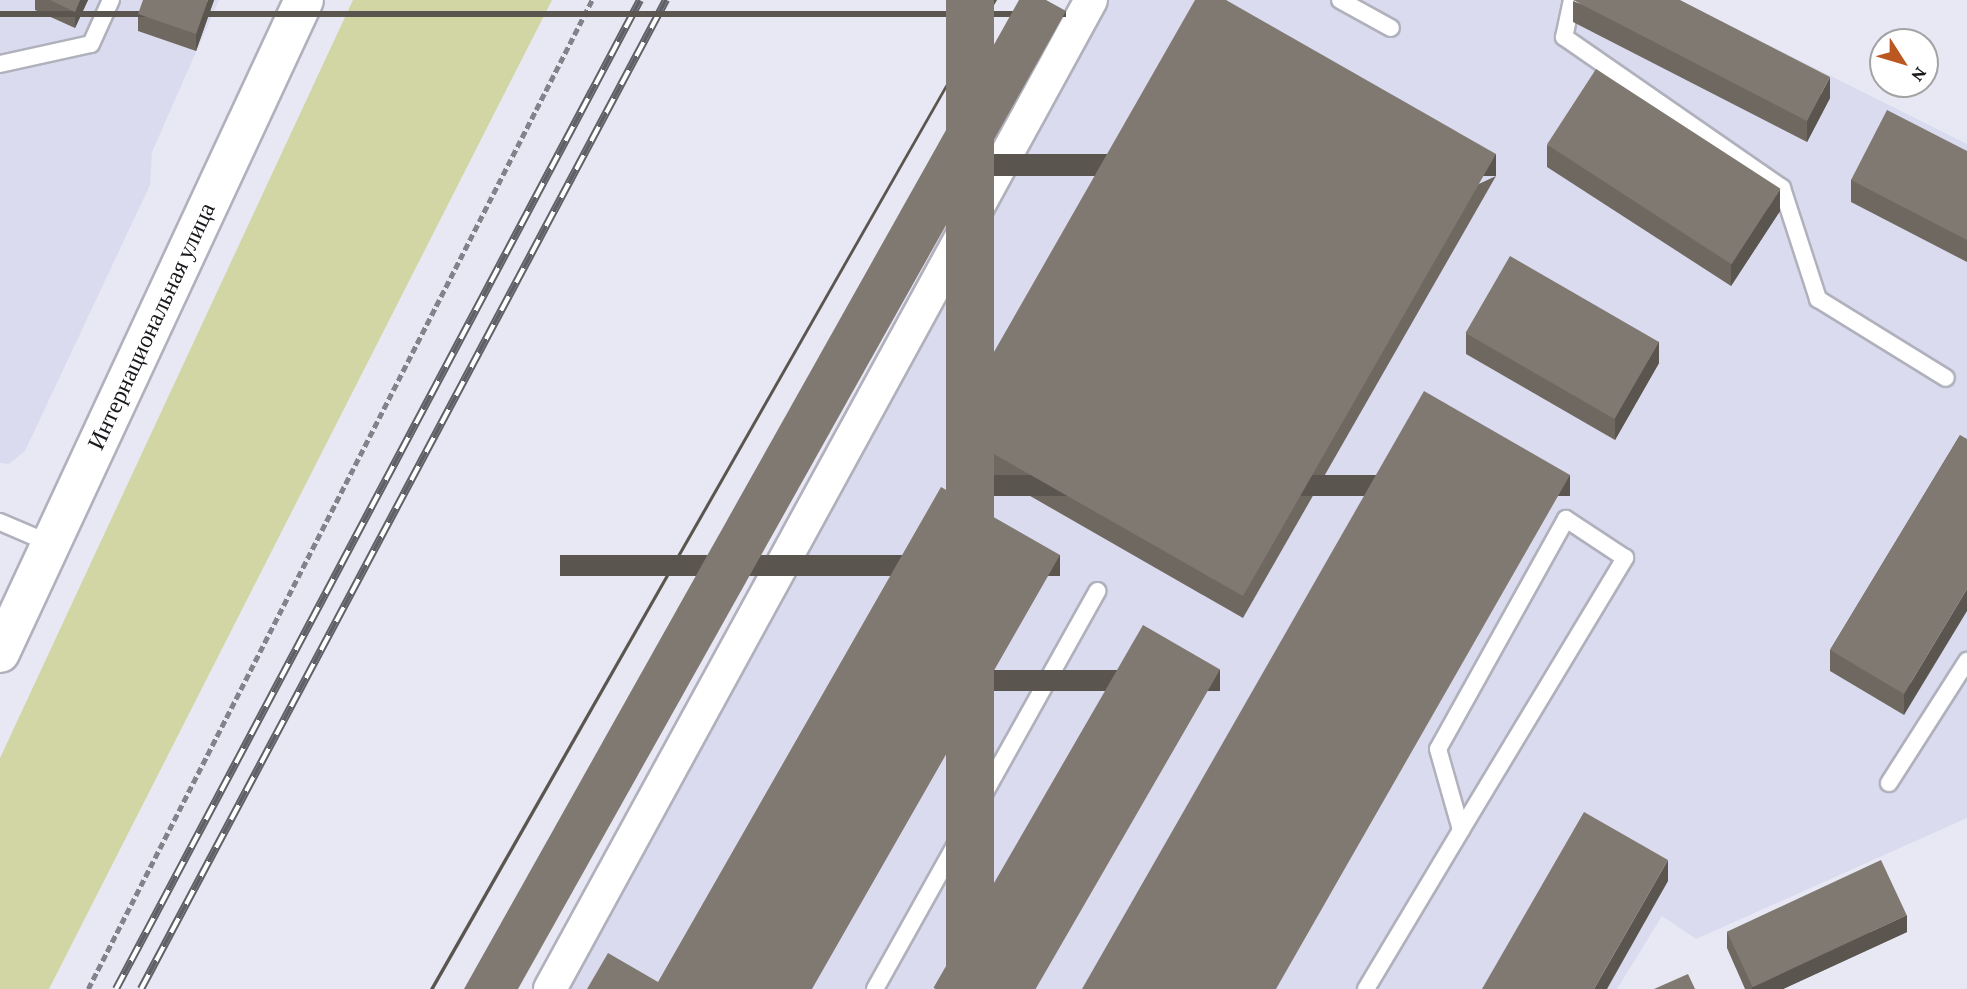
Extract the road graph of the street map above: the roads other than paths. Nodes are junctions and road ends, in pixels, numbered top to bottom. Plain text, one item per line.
1 (111, 0) edge
2 (304, 0) edge
3 (1091, 0) edge
4 (1340, 0) edge
5 (1573, 0) edge
6 (1391, 28) dead end
7 (0, 64) edge
8 (1947, 378) dead end
9 (0, 522) edge
10 (49, 543) junction
11 (1097, 591) dead end
12 (0, 653) edge
13 (1967, 661) edge
14 (1889, 783) dead end
15 (1461, 830) junction
16 (551, 989) edge
17 (875, 989) edge
18 (1366, 989) edge

1 - 7 lane
2 - 10 street, Интернациональная улица
3 - 16 street
4 - 6 lane
5 - 8 lane
9 - 10 lane
10 - 12 street, Интернациональная улица
11 - 17 lane
13 - 14 lane
15 - 15 lane
15 - 18 lane

